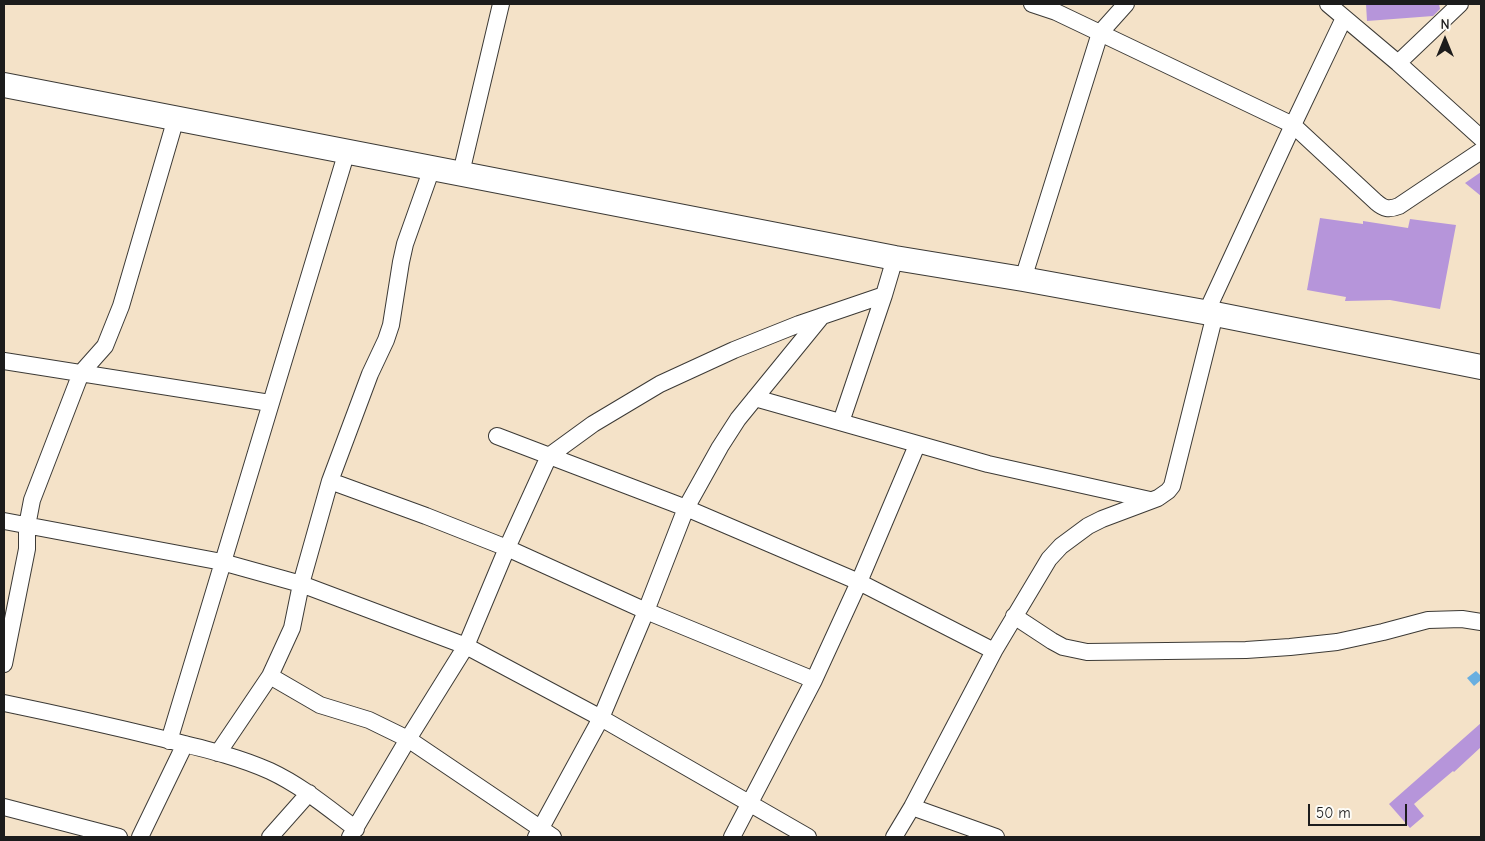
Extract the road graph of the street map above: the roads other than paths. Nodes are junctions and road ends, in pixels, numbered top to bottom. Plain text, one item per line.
1 (501, 4) edge
2 (1032, 4) edge
3 (1126, 4) edge
4 (1328, 4) edge
5 (1460, 4) edge
6 (1344, 18) junction
7 (1100, 33) junction
8 (1398, 62) junction
9 (4, 85) edge
10 (176, 118) junction
11 (1293, 125) junction
12 (1481, 138) edge
13 (347, 151) junction
14 (1481, 151) edge
15 (432, 168) junction
16 (461, 173) junction
17 (895, 258) junction
18 (1023, 279) junction
19 (884, 295) junction
20 (1210, 313) junction
21 (822, 316) junction
22 (4, 361) edge
23 (1481, 367) edge
24 (81, 373) junction
25 (755, 398) junction
26 (270, 403) junction
27 (841, 422) junction
28 (497, 436) dead end
29 (917, 445) junction
30 (549, 456) junction
31 (330, 481) junction
32 (1151, 500) junction
33 (686, 508) junction
34 (4, 521) edge
35 (27, 526) junction
36 (508, 548) junction
37 (222, 562) junction
38 (859, 582) junction
39 (301, 584) junction
40 (646, 611) junction
41 (1014, 616) junction
42 (1481, 622) edge
43 (466, 646) junction
44 (994, 651) junction
45 (4, 664) edge
46 (270, 676) junction
47 (814, 680) junction
48 (4, 703) edge
49 (601, 718) junction
50 (168, 740) junction
51 (408, 740) junction
52 (185, 744) junction
53 (218, 753) junction
54 (309, 793) junction
55 (750, 803) junction
56 (912, 807) junction
57 (4, 808) edge
58 (63, 831) edge
59 (353, 833) edge
60 (543, 835) edge
61 (119, 837) edge
62 (140, 837) edge
63 (270, 837) edge
64 (732, 837) edge
65 (808, 837) edge
66 (894, 837) edge
67 (996, 837) edge

1 - 16 street
2 - 7 street
3 - 7 street
4 - 6 street
5 - 8 street
6 - 8 street
6 - 11 street
7 - 11 street
7 - 18 street
8 - 12 street
9 - 10 highway
10 - 13 highway
10 - 24 street
11 - 14 street
11 - 20 street
13 - 15 highway
13 - 26 street
15 - 16 highway
15 - 31 street
16 - 17 highway
17 - 18 highway
17 - 19 street
18 - 20 highway
19 - 21 street
19 - 27 street
20 - 23 highway
20 - 32 street
21 - 25 street
21 - 30 street
22 - 24 street
24 - 26 street
24 - 35 street
25 - 27 street
25 - 33 street
26 - 37 street
27 - 29 street
28 - 30 street
29 - 32 street
29 - 38 street
30 - 33 street
30 - 36 street
31 - 36 street
31 - 39 street
32 - 41 street
33 - 38 street
33 - 40 street
34 - 35 street
35 - 37 street
35 - 45 street
36 - 40 street
36 - 43 street
37 - 39 street
37 - 50 street
38 - 44 street
38 - 47 street
39 - 43 street
39 - 46 street
40 - 47 street
40 - 49 street
41 - 42 street
41 - 44 street
43 - 49 street
43 - 51 street
44 - 56 street
46 - 51 street
46 - 53 street
47 - 55 street
48 - 50 street
49 - 55 street
49 - 60 street
50 - 52 street
51 - 59 street
51 - 60 street
52 - 53 street
52 - 62 street
53 - 54 street
54 - 59 street
54 - 63 street
55 - 64 street
55 - 65 street
56 - 66 street
56 - 67 street
57 - 58 street
58 - 61 street

